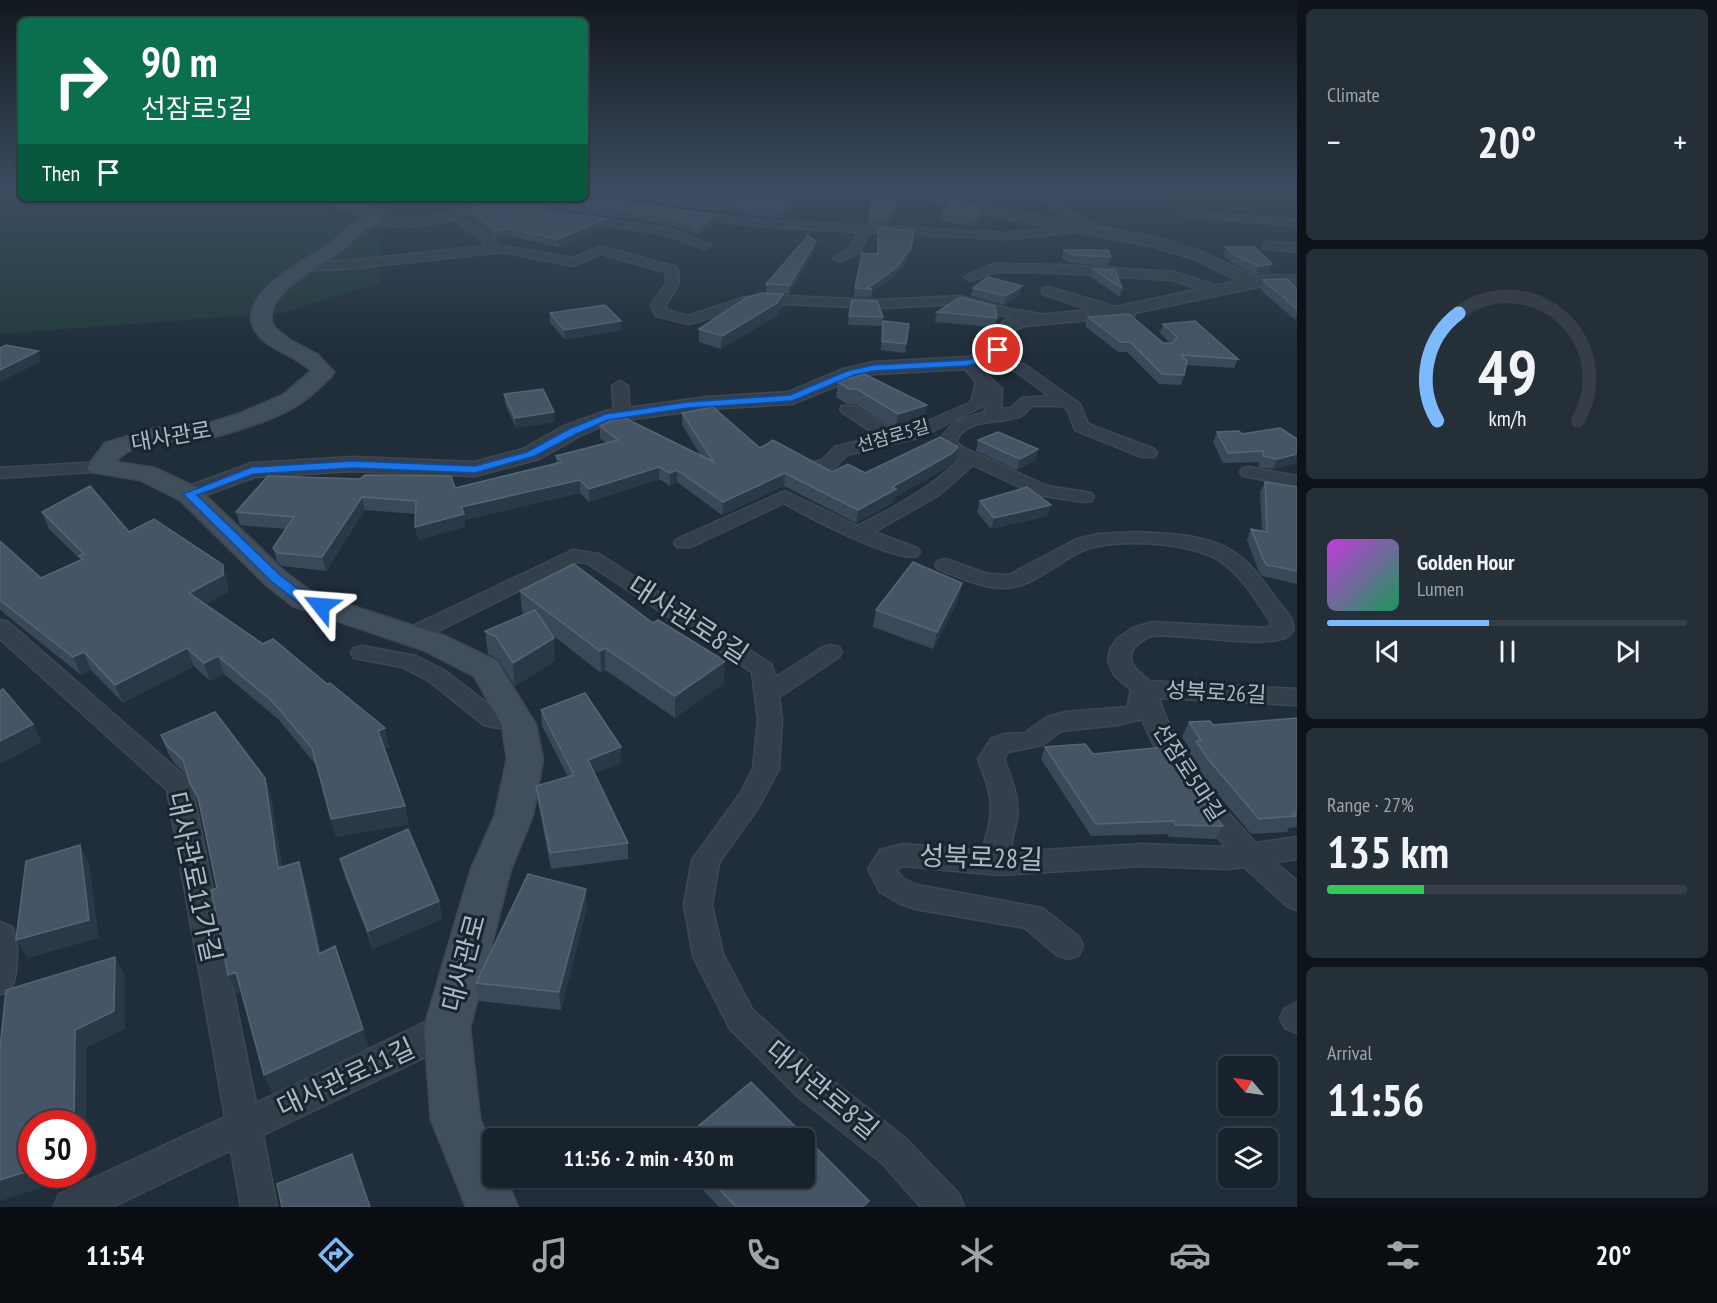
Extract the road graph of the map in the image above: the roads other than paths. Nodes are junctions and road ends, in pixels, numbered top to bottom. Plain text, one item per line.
1 (340, 243) edge
2 (491, 243) edge
3 (701, 243) edge
4 (858, 243) edge
5 (1158, 243) edge
6 (705, 245) dead end
7 (1268, 246) dead end
8 (1297, 248) edge
9 (492, 249) junction
10 (635, 258) junction
11 (838, 258) dead end
12 (305, 266) junction
13 (615, 269) dead end
14 (970, 277) dead end
15 (1297, 281) edge
16 (1255, 284) junction
17 (1216, 290) junction
18 (1048, 291) dead end
19 (1116, 311) junction
20 (1047, 319) junction
21 (1136, 321) edge
22 (988, 358) junction
23 (966, 363) junction
24 (988, 382) junction
25 (620, 386) dead end
26 (1065, 401) junction
27 (848, 409) dead end
28 (622, 414) junction
29 (993, 415) junction
30 (1079, 420) junction
31 (1116, 425) dead end
32 (892, 438) junction
33 (1148, 453) dead end
34 (971, 458) junction
35 (99, 467) junction
36 (818, 467) edge
37 (1249, 472) dead end
38 (0, 473) edge
39 (1297, 481) edge
40 (189, 494) junction
41 (1085, 497) dead end
42 (858, 533) junction
43 (684, 543) dead end
44 (910, 552) dead end
45 (945, 565) dead end
46 (1, 629) edge
47 (410, 636) junction
48 (831, 652) dead end
49 (362, 653) dead end
50 (1143, 688) junction
51 (766, 694) junction
52 (1297, 696) edge
53 (516, 719) junction
54 (1297, 848) edge
55 (1249, 855) junction
56 (999, 864) junction
57 (1297, 898) edge
58 (0, 935) edge
59 (1068, 946) dead end
60 (0, 980) edge
61 (447, 1028) junction
62 (244, 1126) junction
63 (72, 1207) edge
64 (259, 1207) edge
65 (492, 1207) edge
66 (946, 1207) edge

1 - 12 main road, 대사관로
2 - 9 street
3 - 6 street
4 - 11 street
5 - 16 street
7 - 8 street
9 - 10 street
9 - 12 street
10 - 13 street
10 - 20 street
12 - 35 main road, 대사관로
14 - 17 street
15 - 16 street
16 - 17 street
17 - 19 street
18 - 19 street
19 - 20 street
19 - 21 street
20 - 22 street
22 - 23 street
22 - 26 street
23 - 24 street
23 - 28 street
24 - 29 street
24 - 32 street, 선잠로5길
25 - 28 street
26 - 29 street
26 - 30 street
27 - 32 street
28 - 40 street
29 - 34 street
30 - 31 street
30 - 33 street
32 - 36 street, 선잠로5길
34 - 41 street
34 - 42 street
35 - 38 street
35 - 40 main road, 대사관로
37 - 39 street
40 - 47 main road, 대사관로
42 - 43 street
42 - 44 street
45 - 50 street, 선잠로5마길
46 - 62 street, 대사관로11가길
47 - 51 street, 대사관로8길
47 - 53 main road, 대사관로
48 - 51 street
49 - 53 street
50 - 52 street, 성북로26길
50 - 55 street, 선잠로5마길
50 - 56 street, 성북로26길
51 - 66 street, 대사관로8길
53 - 61 main road, 대사관로
54 - 55 street, 성북로28길
55 - 56 street, 성북로28길
55 - 57 street, 선잠로5마길
56 - 59 street, 성북로28길
58 - 60 street
61 - 62 street, 대사관로11길
61 - 65 main road, 대사관로
62 - 63 street, 대사관로11길
62 - 64 street

